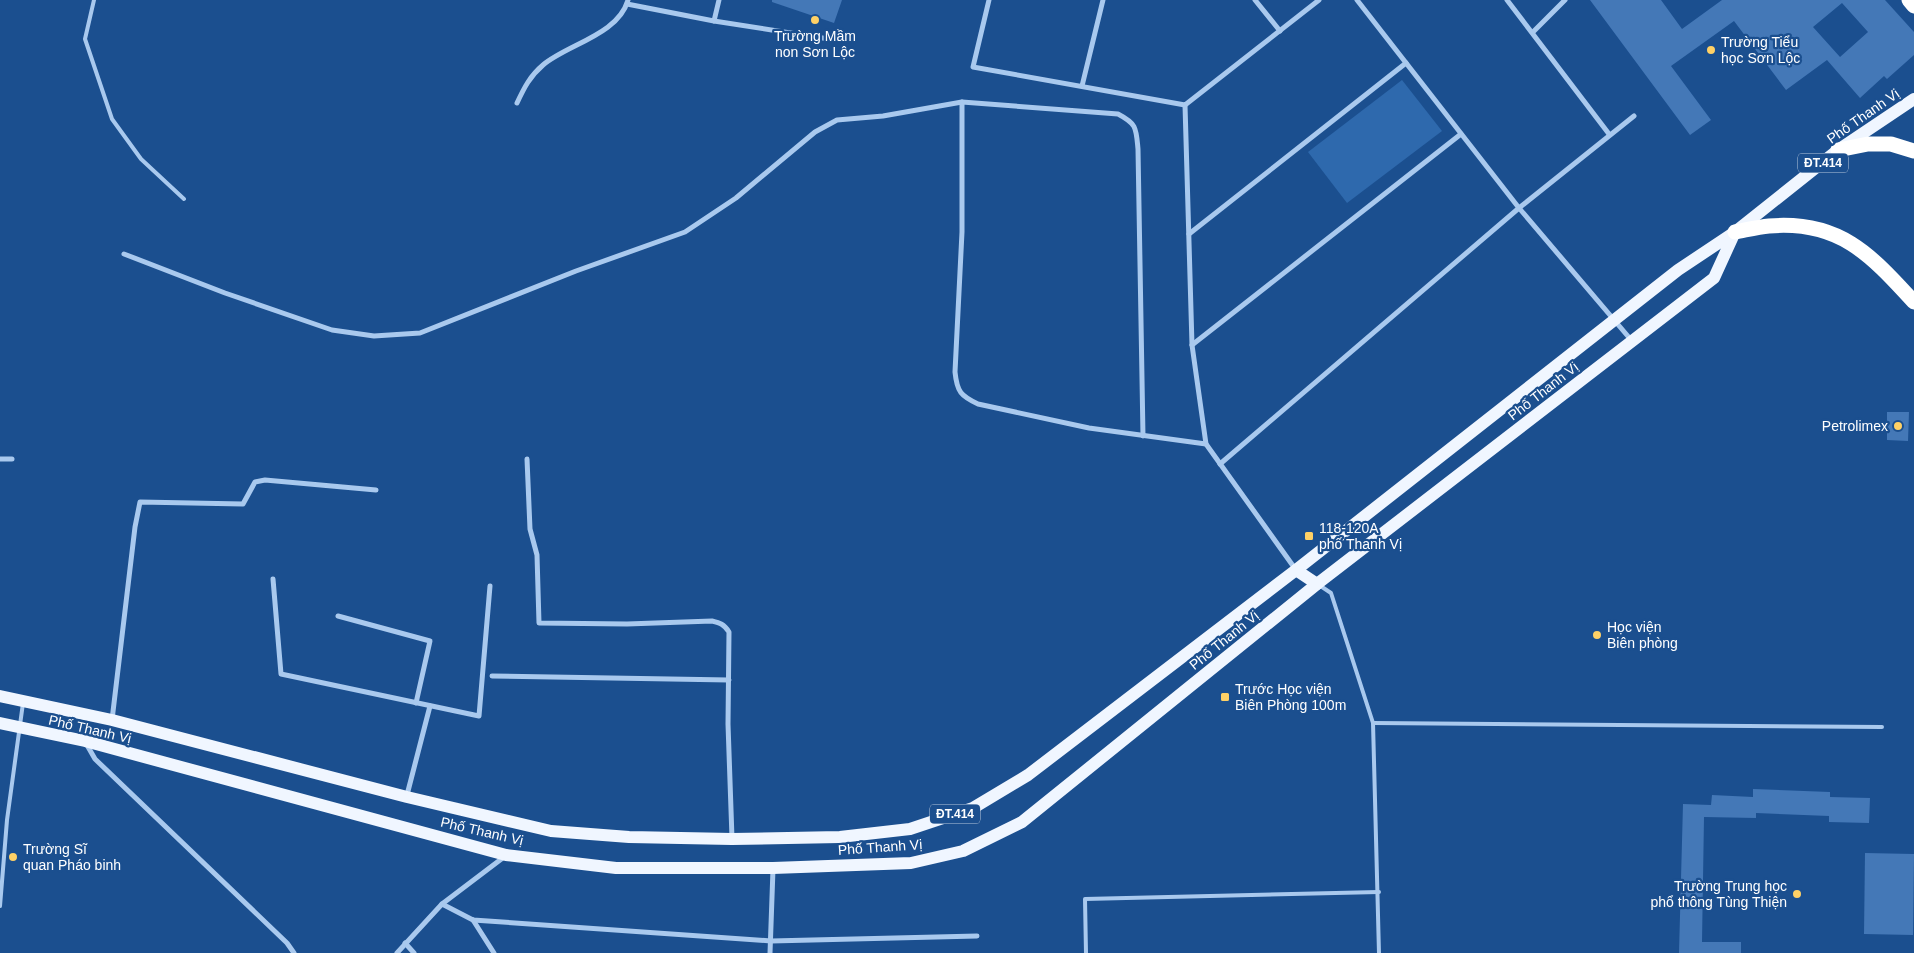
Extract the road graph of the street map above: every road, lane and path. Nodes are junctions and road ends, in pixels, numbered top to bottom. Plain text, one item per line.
1 (94, 0) edge
2 (719, 0) edge
3 (989, 0) edge
4 (1103, 0) edge
5 (1255, 0) edge
6 (1319, 0) edge
7 (1357, 0) edge
8 (1508, 0) edge
9 (1565, 0) edge
10 (1909, 0) edge
11 (628, 2) edge
12 (1914, 6) edge
13 (714, 21) junction
14 (1280, 31) junction
15 (1533, 32) junction
16 (829, 39) dead end
17 (1406, 63) junction
18 (1082, 86) junction
19 (1914, 99) edge
20 (962, 102) junction
21 (517, 103) dead end
22 (1185, 105) junction
23 (1634, 116) dead end
24 (1461, 134) junction
25 (1609, 134) junction
26 (1838, 150) junction
27 (1914, 151) edge
28 (184, 199) dead end
29 (1519, 208) junction
30 (1735, 232) junction
31 (1189, 234) junction
32 (124, 254) dead end
33 (1914, 302) edge
34 (1615, 320) junction
35 (1633, 341) junction
36 (1192, 345) junction
37 (1143, 436) junction
38 (1206, 444) junction
39 (0, 459) edge
40 (12, 459) dead end
41 (527, 459) dead end
42 (1220, 464) junction
43 (376, 490) dead end
44 (1296, 570) junction
45 (273, 579) dead end
46 (1317, 584) junction
47 (490, 586) dead end
48 (338, 616) dead end
49 (492, 676) dead end
50 (729, 680) junction
51 (0, 696) edge
52 (24, 701) junction
53 (416, 703) junction
54 (430, 706) junction
55 (112, 720) junction
56 (0, 723) edge
57 (1373, 723) junction
58 (1882, 727) dead end
59 (20, 728) junction
60 (85, 742) junction
61 (406, 798) junction
62 (0, 817) edge
63 (7, 820) junction
64 (732, 839) junction
65 (506, 855) junction
66 (773, 868) junction
67 (1379, 892) junction
68 (442, 904) junction
69 (0, 906) edge
70 (473, 920) junction
71 (977, 936) dead end
72 (771, 941) junction
73 (405, 943) junction
74 (294, 953) edge
75 (397, 953) edge
76 (414, 953) edge
77 (494, 953) edge
78 (770, 953) edge
79 (1086, 953) edge
80 (1379, 953) edge

1 - 28 lane
2 - 13 street
3 - 18 street
4 - 18 street
5 - 14 street
6 - 14 street
7 - 17 street
8 - 15 street
9 - 15 street
10 - 12 highway
11 - 13 street
11 - 21 street
13 - 16 street
14 - 22 street
15 - 25 street
17 - 24 street
17 - 31 street
18 - 22 street
19 - 26 main road, Phố Thanh Vị / ĐT.414
20 - 32 street
20 - 37 street
20 - 37 street
22 - 31 street
23 - 25 street
24 - 29 street
24 - 36 street
25 - 29 street
26 - 27 highway
26 - 30 main road, Phố Thanh Vị / ĐT.414
29 - 34 street
29 - 42 street
30 - 33 highway
30 - 34 main road, Phố Thanh Vị / ĐT.414
30 - 35 main road, Phố Thanh Vị
31 - 36 street
34 - 35 street
34 - 44 main road, Phố Thanh Vị / ĐT.414
35 - 46 main road, Phố Thanh Vị
36 - 38 street
37 - 38 street
38 - 42 street
39 - 40 street
41 - 50 street
42 - 44 street
43 - 55 street
44 - 46 main road
44 - 64 main road, Phố Thanh Vị / ĐT.414
45 - 53 street
46 - 57 lane
46 - 66 main road, Phố Thanh Vị
47 - 54 street
48 - 53 street
49 - 50 street
50 - 64 street
51 - 52 main road, Phố Thanh Vị / ĐT.414
52 - 55 main road, Phố Thanh Vị / ĐT.414
52 - 59 lane
53 - 54 street
54 - 61 street
55 - 61 main road, Phố Thanh Vị / ĐT.414
56 - 59 main road, Phố Thanh Vị
57 - 58 lane
57 - 67 lane
59 - 60 main road, Phố Thanh Vị
59 - 63 lane
60 - 65 main road, Phố Thanh Vị
60 - 74 street
61 - 64 main road, Phố Thanh Vị / ĐT.414
62 - 63 lane
63 - 69 lane
65 - 66 main road, Phố Thanh Vị
65 - 68 street
66 - 72 street
67 - 79 lane
67 - 80 lane
68 - 70 street
68 - 73 street
70 - 72 street
70 - 77 street
71 - 72 street
72 - 78 street
73 - 75 street
73 - 76 street

